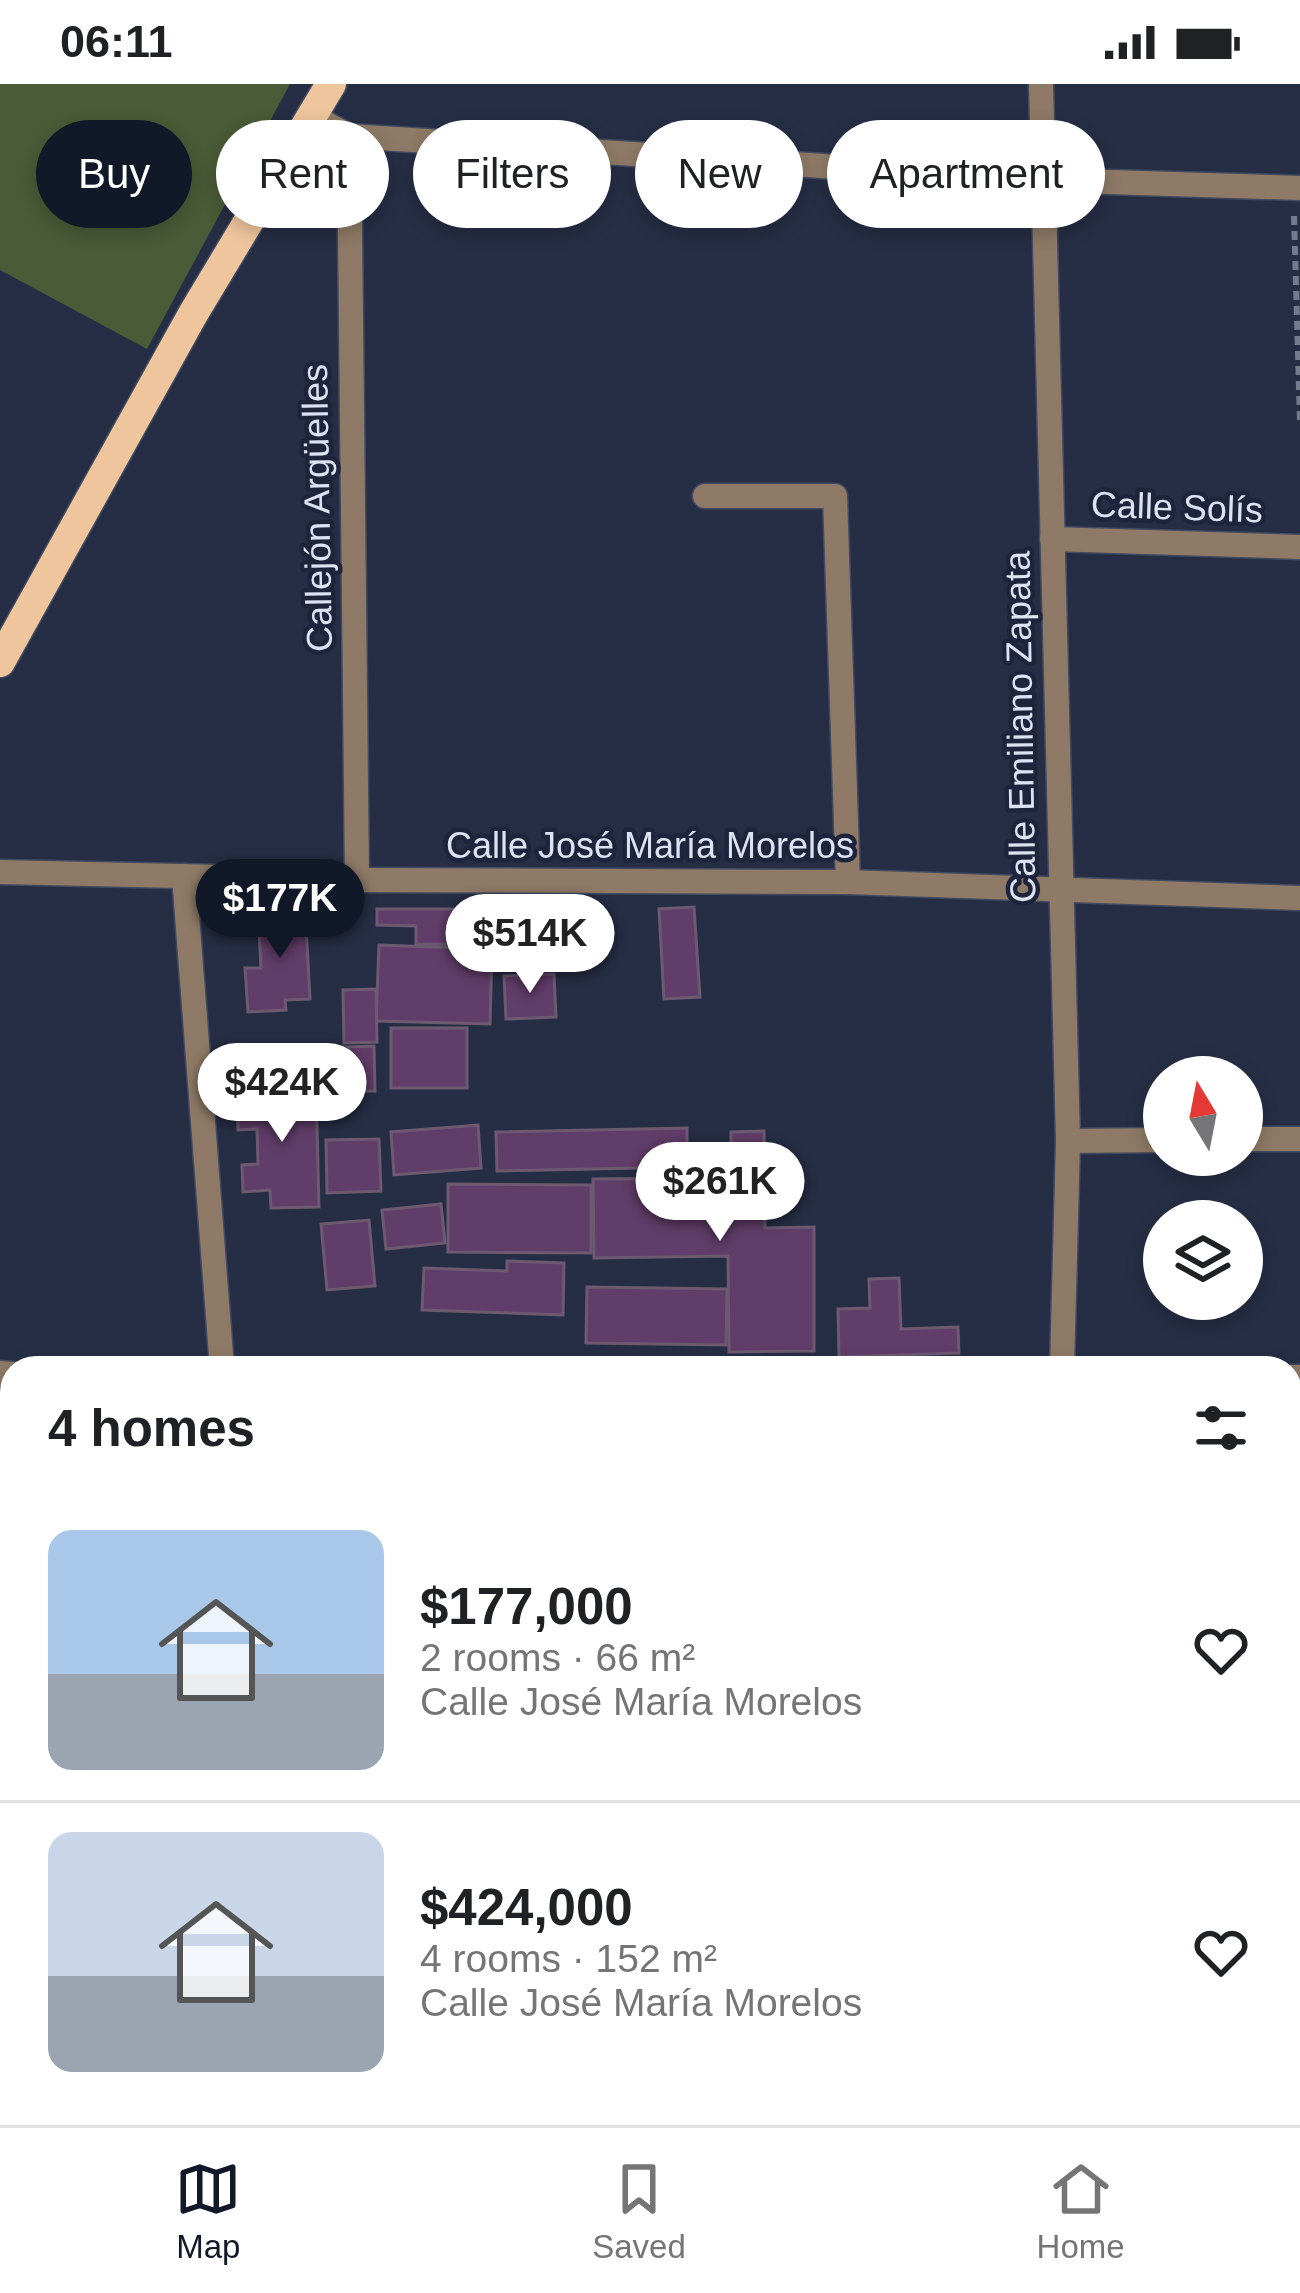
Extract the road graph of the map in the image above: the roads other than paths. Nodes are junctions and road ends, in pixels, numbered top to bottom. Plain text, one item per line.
1 (331, 84) edge
2 (1041, 84) edge
3 (312, 116) junction
4 (319, 120) edge
5 (1042, 120) edge
6 (389, 139) edge
7 (827, 166) edge
8 (1105, 182) edge
9 (1296, 188) edge
10 (350, 228) edge
11 (1045, 228) edge
12 (705, 496) dead end
13 (1052, 539) junction
14 (1300, 548) edge
15 (0, 662) edge
16 (0, 872) edge
17 (184, 875) junction
18 (357, 880) junction
19 (848, 881) junction
20 (1059, 888) junction
21 (1300, 898) edge
22 (1263, 1139) edge
23 (1300, 1139) edge
24 (1143, 1140) edge
25 (1068, 1141) junction
26 (221, 1356) edge
27 (1062, 1356) edge

1 - 3 main road
2 - 5 street, Calle Emiliano Zapata
3 - 4 street
3 - 15 main road
6 - 7 street
8 - 9 street
10 - 18 street, Callejón Argüelles
11 - 13 street, Calle Emiliano Zapata
12 - 19 street
13 - 14 street, Calle Solís
13 - 20 street, Calle Emiliano Zapata
16 - 17 street, Calle José María Morelos
17 - 18 street, Calle José María Morelos
17 - 26 street
18 - 19 street, Calle José María Morelos
19 - 20 street, Calle José María Morelos
20 - 21 street, Calle José María Morelos
20 - 25 street, Calle Emiliano Zapata
22 - 23 street
24 - 25 street
25 - 27 street, Calle Emiliano Zapata

